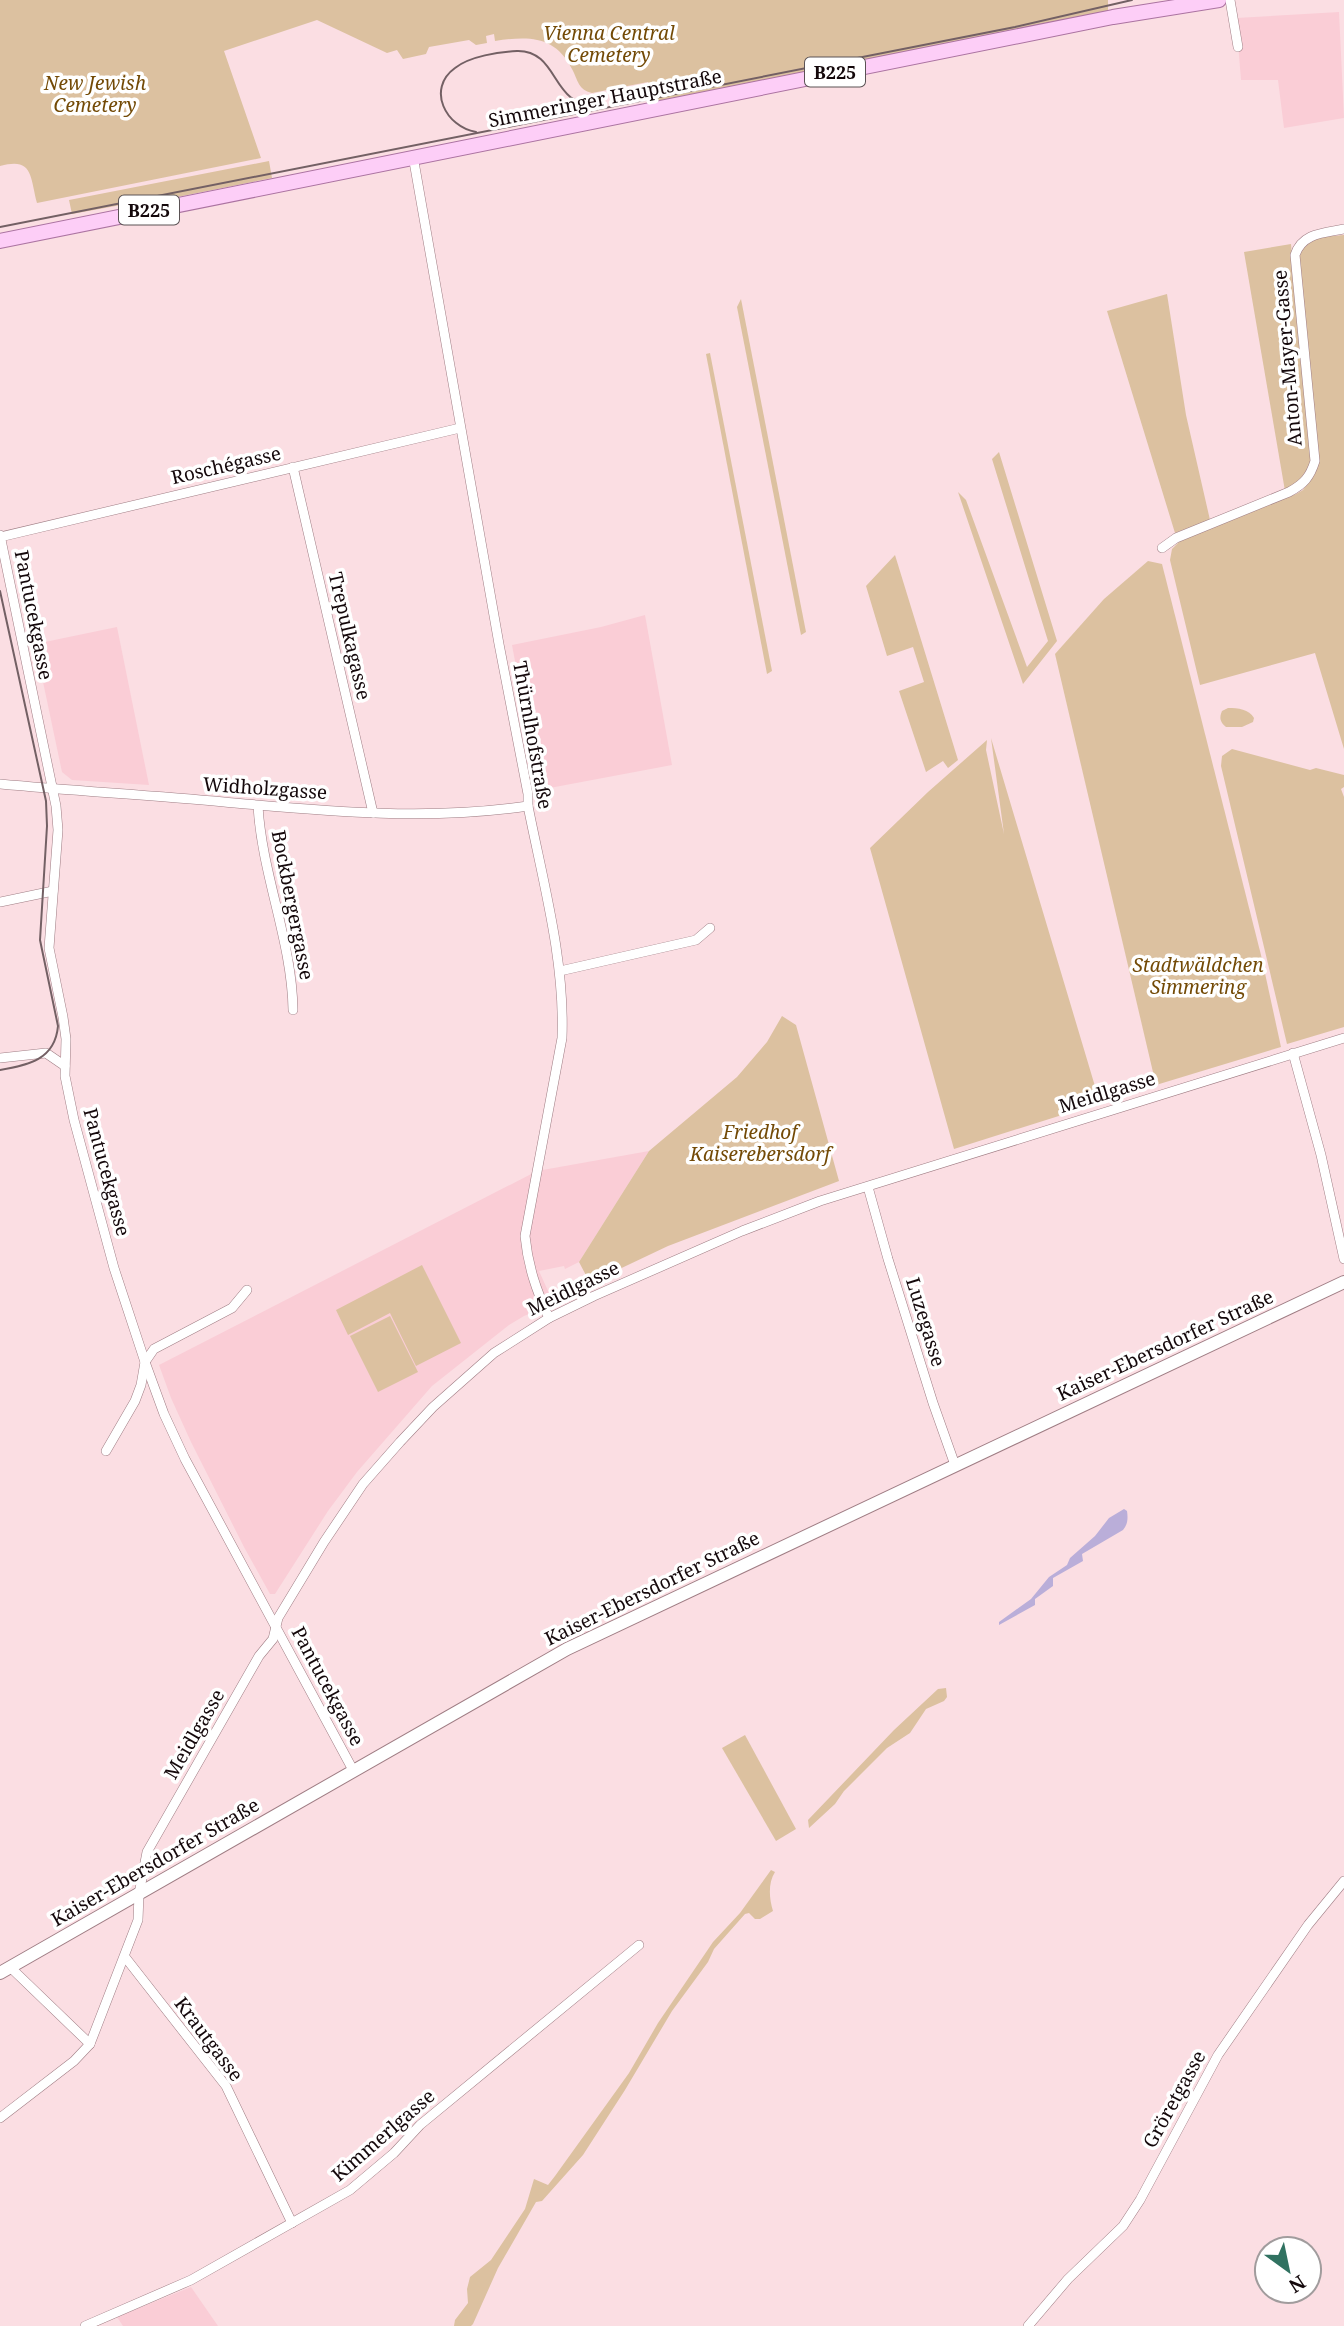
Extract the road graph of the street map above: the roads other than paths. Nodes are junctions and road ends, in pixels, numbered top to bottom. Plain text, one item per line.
1 (1219, 0) edge
2 (1230, 0) edge
3 (1238, 47) dead end
4 (413, 156) junction
5 (1344, 229) edge
6 (0, 241) edge
7 (460, 428) junction
8 (293, 467) junction
9 (0, 536) edge
10 (1162, 548) dead end
11 (0, 784) edge
12 (53, 789) junction
13 (258, 806) junction
14 (528, 806) junction
15 (373, 813) junction
16 (53, 891) junction
17 (0, 902) edge
18 (710, 928) dead end
19 (560, 971) junction
20 (293, 1010) dead end
21 (1344, 1038) edge
22 (1293, 1053) junction
23 (0, 1058) edge
24 (65, 1066) junction
25 (869, 1187) junction
26 (1344, 1259) edge
27 (1344, 1282) edge
28 (247, 1290) dead end
29 (549, 1318) junction
30 (145, 1362) junction
31 (106, 1451) dead end
32 (955, 1465) junction
33 (278, 1628) junction
34 (353, 1770) junction
35 (1344, 1881) edge
36 (139, 1894) junction
37 (639, 1945) dead end
38 (125, 1957) junction
39 (5, 1970) edge
40 (90, 2044) junction
41 (0, 2118) edge
42 (292, 2223) junction
43 (85, 2326) edge
44 (1028, 2326) edge

1 - 4 main road, Simmeringer Hauptstraße / B225
2 - 3 street
4 - 6 main road, Simmeringer Hauptstraße / B225
4 - 7 street, Thürnlhofstraße
5 - 10 street, Anton-Mayer-Gasse
7 - 8 street, Roschégasse
7 - 14 street, Thürnlhofstraße
8 - 9 street, Roschégasse
8 - 15 street, Trepulkagasse
9 - 12 street, Pantucekgasse
11 - 12 street, Widholzgasse
12 - 13 street, Widholzgasse
12 - 16 street, Pantucekgasse
13 - 15 street, Widholzgasse
13 - 20 street, Bockbergergasse
14 - 15 street, Widholzgasse
14 - 19 street, Thürnlhofstraße
16 - 17 street
16 - 24 street, Pantucekgasse
18 - 19 street
19 - 29 street, Thürnlhofstraße
21 - 22 street, Meidlgasse
22 - 25 street, Meidlgasse
22 - 26 street
23 - 24 street
24 - 30 street, Pantucekgasse
25 - 29 street, Meidlgasse
25 - 32 street, Luzegasse
27 - 32 main road, Kaiser-Ebersdorfer Straße
28 - 30 street
29 - 33 street, Meidlgasse
30 - 31 street
30 - 33 street, Pantucekgasse
32 - 34 main road, Kaiser-Ebersdorfer Straße
33 - 34 street, Pantucekgasse
33 - 36 street, Meidlgasse
34 - 36 main road, Kaiser-Ebersdorfer Straße
35 - 44 street, Gröretgasse
36 - 38 street, Meidlgasse
36 - 39 main road, Kaiser-Ebersdorfer Straße
37 - 42 street, Kimmerlgasse
38 - 40 street, Meidlgasse
38 - 42 street, Krautgasse
39 - 40 street
40 - 41 street
42 - 43 street, Kimmerlgasse

